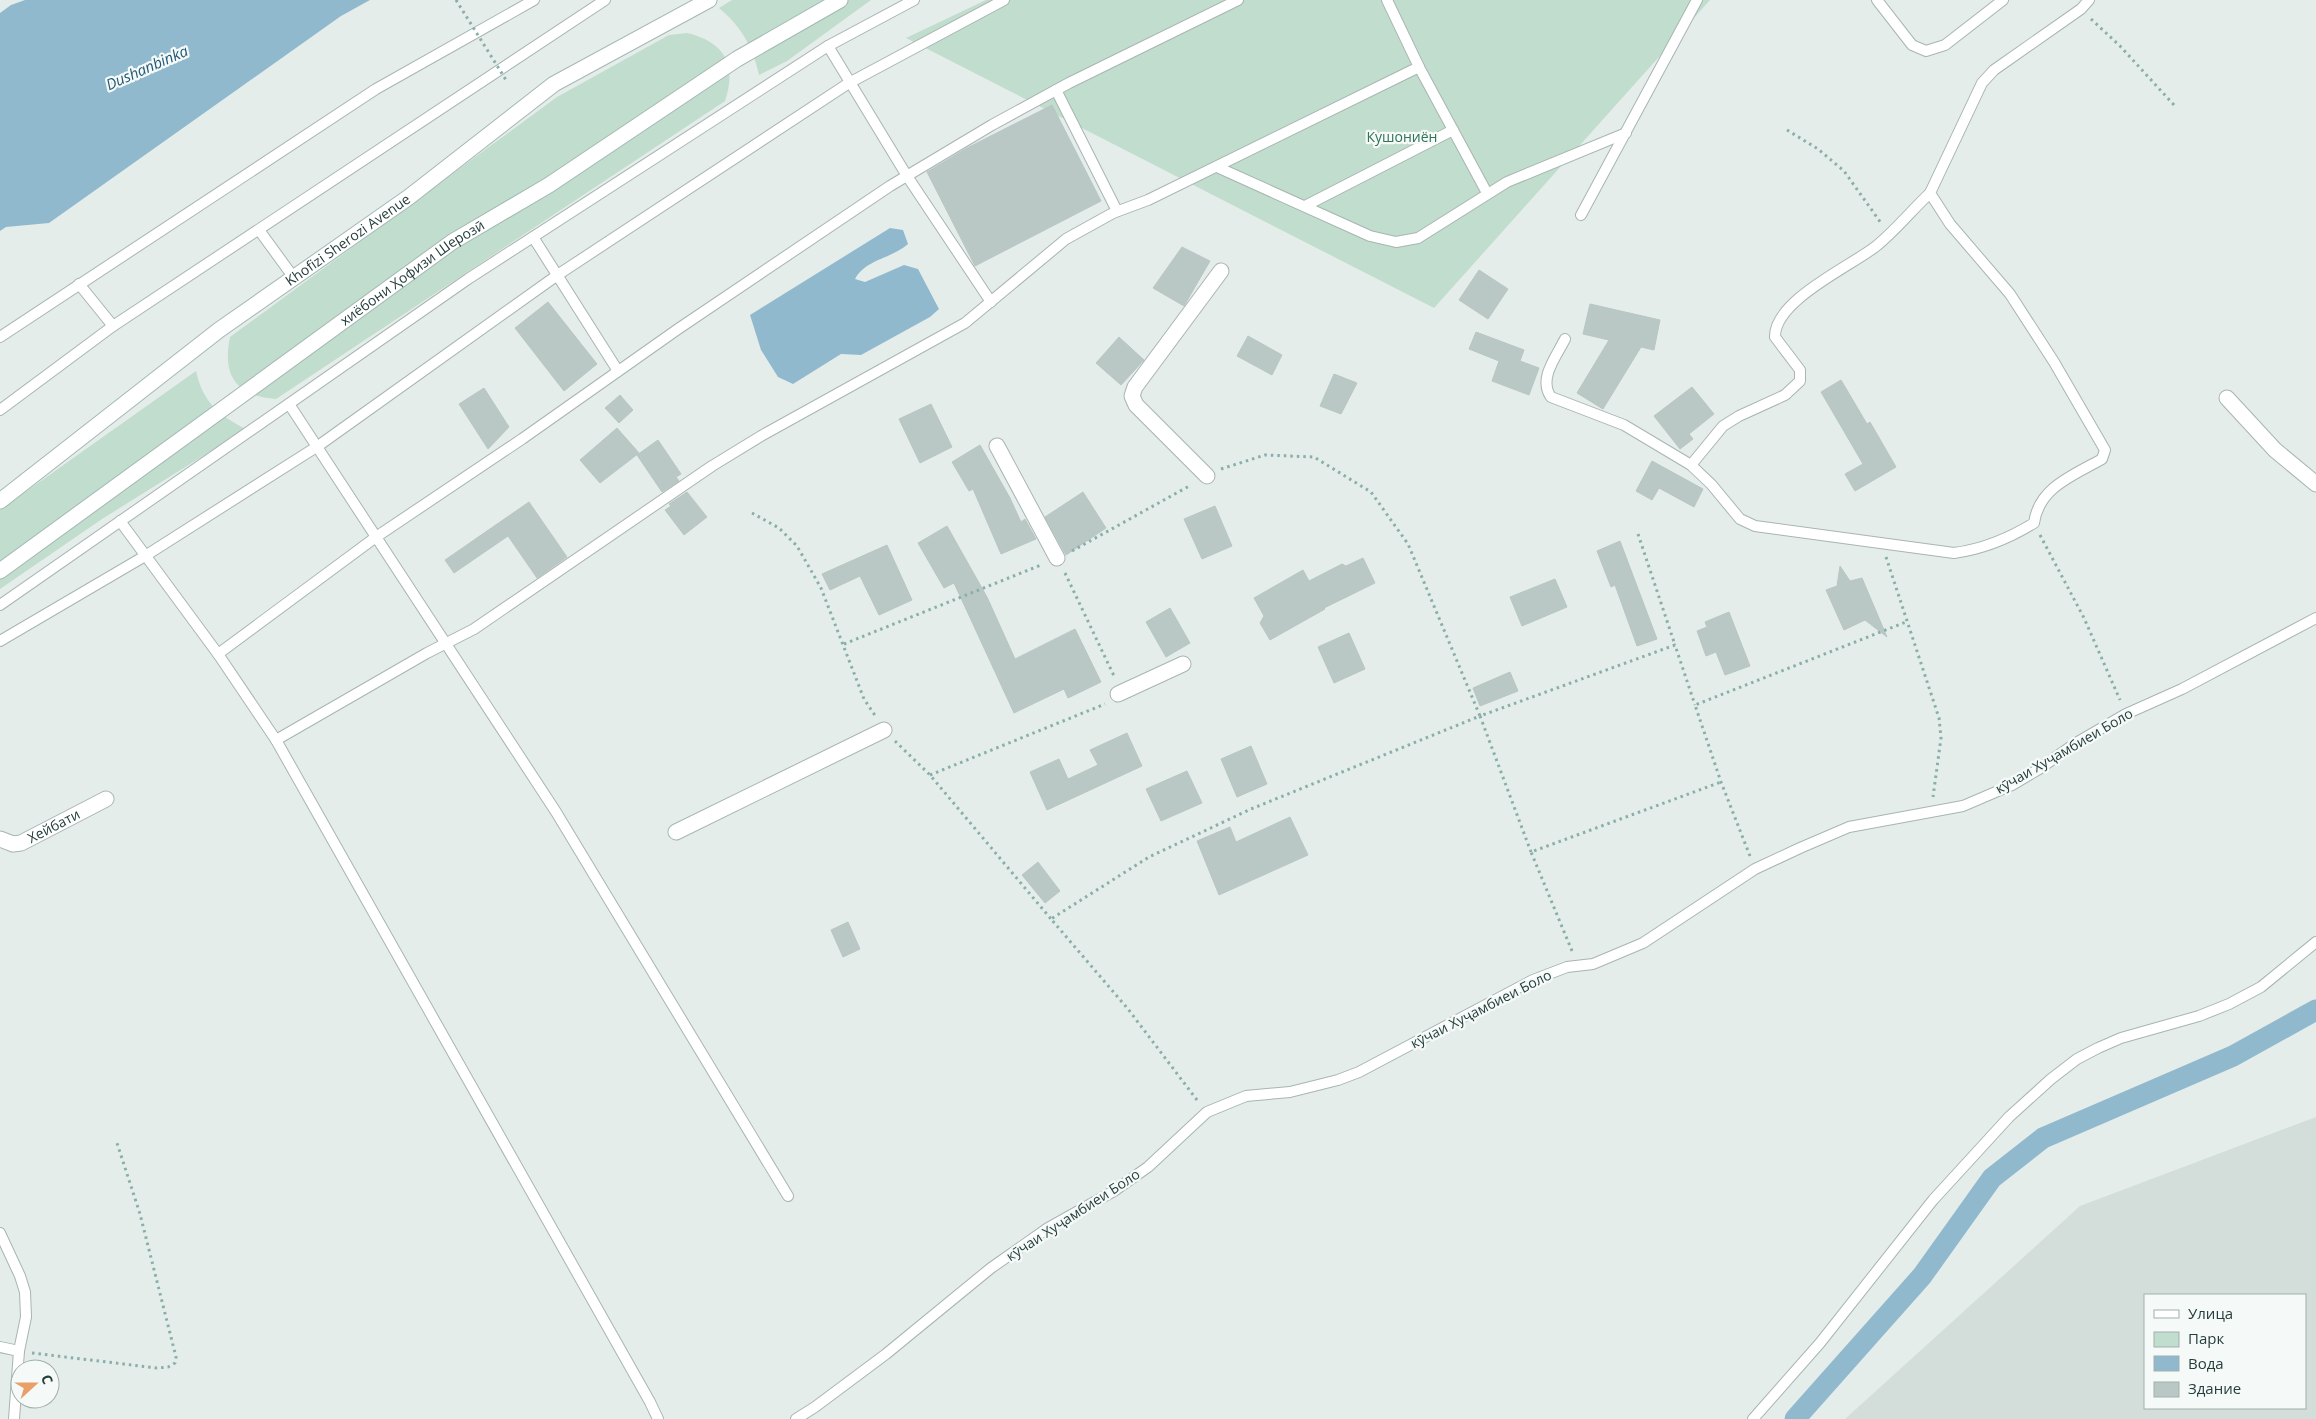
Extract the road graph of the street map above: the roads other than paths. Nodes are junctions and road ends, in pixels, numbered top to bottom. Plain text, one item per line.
1 (534, 0) edge
2 (604, 0) edge
3 (709, 0) edge
4 (840, 0) edge
5 (914, 0) edge
6 (1004, 0) edge
7 (1238, 0) edge
8 (1387, 0) edge
9 (1697, 0) edge
10 (1877, 0) edge
11 (2003, 0) edge
12 (2089, 0) edge
13 (828, 46) junction
14 (1419, 67) junction
15 (849, 83) junction
16 (1056, 90) junction
17 (1453, 130) junction
18 (1626, 133) junction
19 (1217, 167) junction
20 (907, 176) junction
21 (1930, 193) junction
22 (1488, 194) junction
23 (1305, 206) junction
24 (1117, 211) junction
25 (1581, 215) dead end
26 (259, 230) junction
27 (533, 237) junction
28 (1220, 271) dead end
29 (559, 274) junction
30 (294, 278) junction
31 (79, 284) junction
32 (991, 302) junction
33 (113, 326) junction
34 (0, 337) edge
35 (1565, 340) dead end
36 (618, 371) junction
37 (2227, 398) dead end
38 (289, 404) junction
39 (0, 410) edge
40 (318, 446) junction
41 (997, 446) dead end
42 (1691, 465) junction
43 (1207, 476) road end
44 (2316, 484) edge
45 (0, 501) edge
46 (120, 521) junction
47 (376, 537) junction
48 (145, 556) junction
49 (1057, 558) road end
50 (0, 571) edge
51 (0, 605) edge
52 (2316, 618) edge
53 (0, 641) edge
54 (446, 643) junction
55 (218, 654) junction
56 (1183, 664) dead end
57 (1118, 694) road end
58 (884, 730) dead end
59 (276, 740) junction
60 (106, 799) dead end
61 (676, 832) dead end
62 (0, 839) edge
63 (2316, 942) edge
64 (788, 1196) dead end
65 (0, 1233) edge
66 (0, 1347) edge
67 (19, 1351) junction
68 (14, 1419) edge
69 (658, 1419) edge
70 (796, 1419) edge
71 (1753, 1419) edge

1 - 31 lane
2 - 26 lane
3 - 30 main road, Khofizi Sherozi Avenue
4 - 50 main road, хиёбони Ҳофизи Шерозӣ
5 - 13 lane
6 - 15 lane
7 - 16 lane
8 - 14 lane
9 - 18 lane
10 - 11 lane
12 - 21 lane
13 - 15 lane
13 - 27 lane
14 - 17 lane
14 - 19 lane
15 - 20 lane
15 - 29 lane
16 - 20 lane
16 - 24 lane
17 - 22 lane
17 - 23 lane
18 - 22 lane
18 - 25 lane
19 - 23 lane
19 - 24 lane
20 - 32 lane
20 - 36 lane
21 - 42 lane
21 - 42 lane
22 - 23 lane
24 - 32 lane
26 - 30 lane
26 - 33 lane
27 - 29 lane
27 - 38 lane
28 - 43 main road
29 - 36 lane
29 - 40 lane
30 - 45 main road, Khofizi Sherozi Avenue
31 - 33 lane
31 - 34 lane
32 - 54 lane
33 - 39 lane
35 - 42 lane
36 - 47 lane
37 - 44 main road
38 - 40 lane
38 - 46 lane
40 - 47 lane
40 - 48 lane
41 - 49 main road
46 - 48 lane
46 - 51 lane
47 - 54 lane
47 - 55 lane
48 - 53 lane
48 - 55 lane
52 - 70 lane, кӯчаи Хуҷамбиеи Боло
54 - 59 lane
54 - 64 lane
55 - 59 lane
56 - 57 main road
58 - 61 main road
59 - 69 lane
60 - 62 main road, Хейбати
63 - 71 lane
65 - 67 lane
66 - 67 lane
67 - 68 lane

